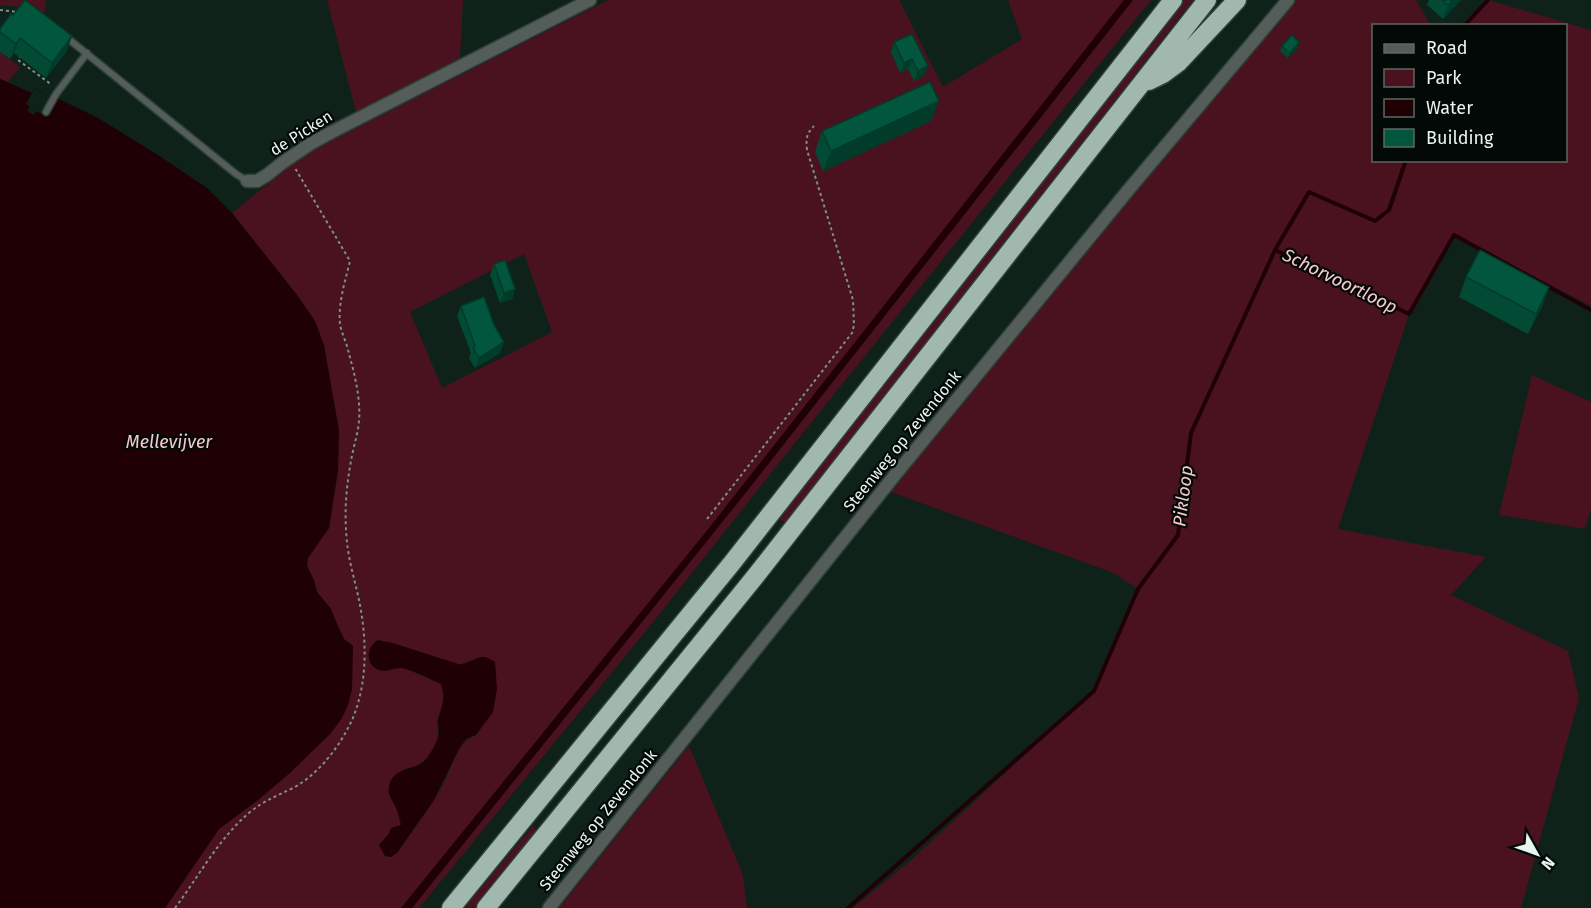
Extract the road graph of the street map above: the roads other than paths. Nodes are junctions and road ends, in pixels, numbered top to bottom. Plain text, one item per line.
1 (590, 0) edge
2 (1173, 0) edge
3 (1207, 0) edge
4 (1236, 0) edge
5 (1288, 0) edge
6 (56, 30) edge
7 (87, 53) junction
8 (1142, 85) junction
9 (46, 112) dead end
10 (247, 181) joint
11 (451, 908) edge
12 (486, 908) edge
13 (549, 908) edge

1 - 10 street, de Picken
2 - 11 highway
3 - 8 highway
4 - 8 highway
5 - 13 street, Steenweg op Zevendonk
6 - 7 lane, de Picken
7 - 9 lane
7 - 10 lane, de Picken
8 - 12 highway

